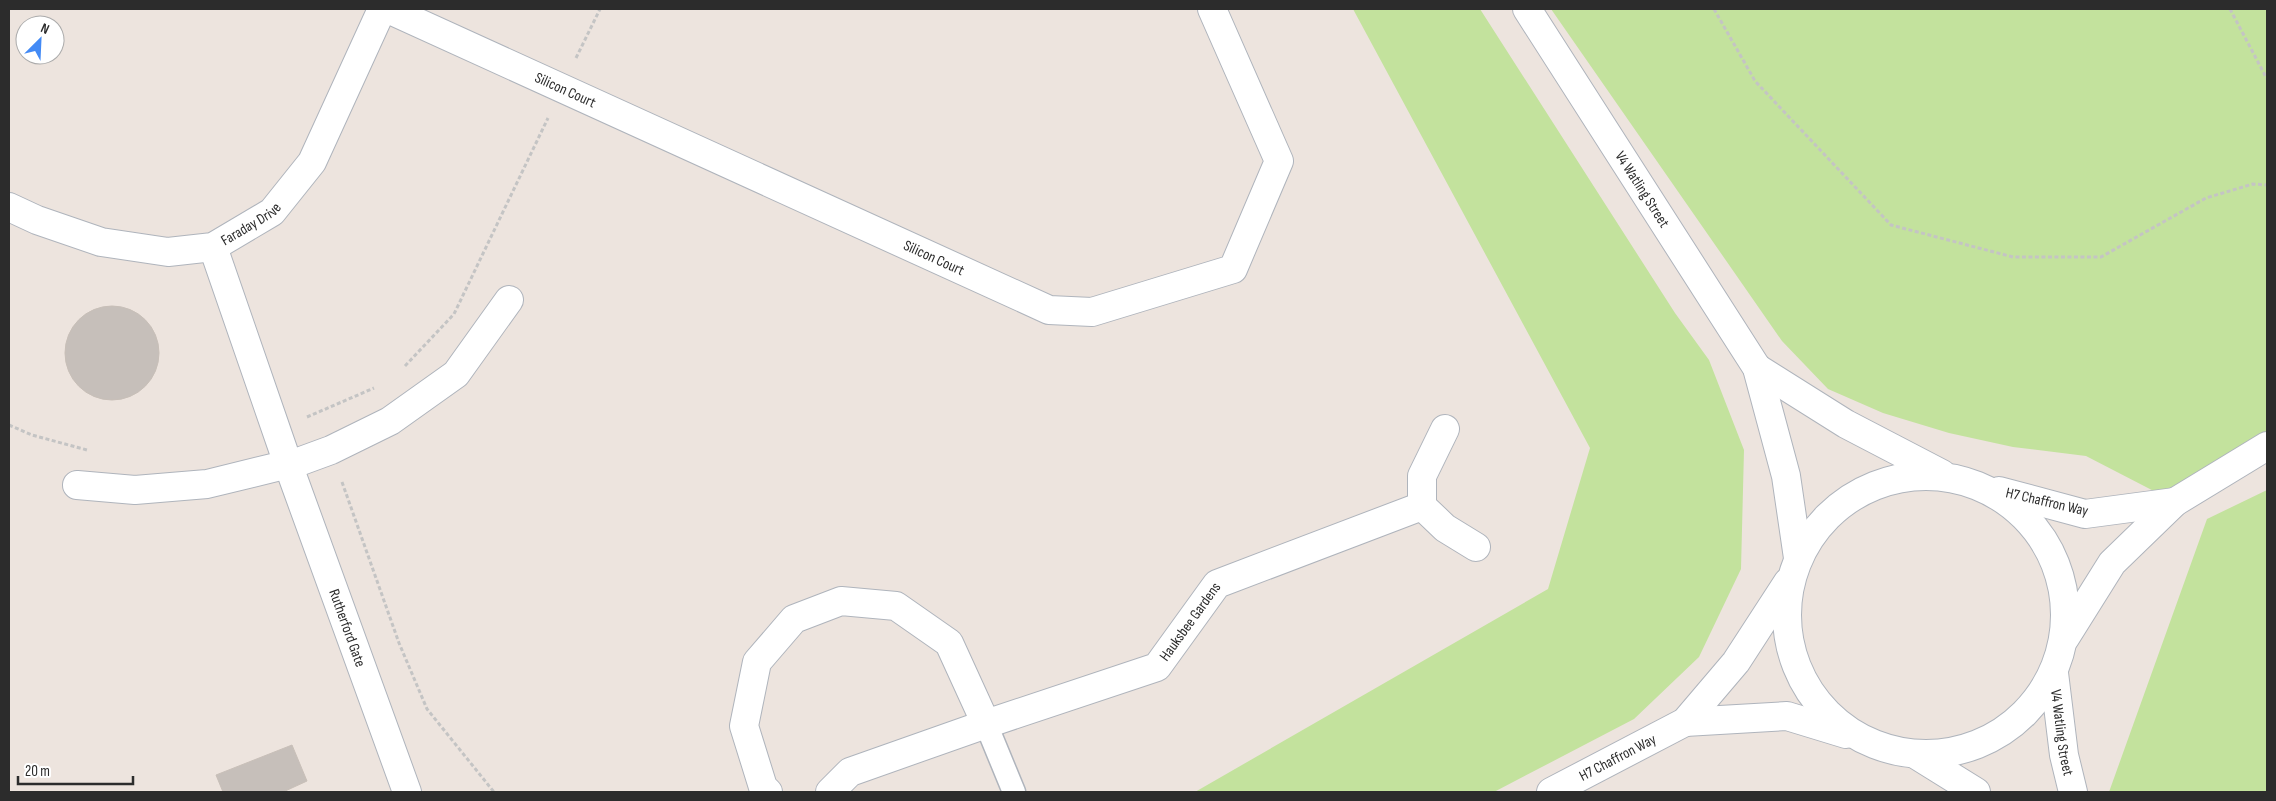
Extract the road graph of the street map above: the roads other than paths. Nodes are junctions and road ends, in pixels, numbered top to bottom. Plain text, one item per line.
1 (382, 9) edge
2 (388, 9) edge
3 (1212, 9) edge
4 (1527, 9) edge
5 (9, 207) edge
6 (213, 247) junction
7 (509, 300) dead end
8 (1757, 368) junction
9 (1445, 429) dead end
10 (2267, 446) edge
11 (288, 464) junction
12 (1948, 477) junction
13 (77, 485) dead end
14 (1979, 485) junction
15 (2175, 502) junction
16 (1422, 506) junction
17 (1476, 546) dead end
18 (1795, 567) junction
19 (2064, 639) junction
20 (2054, 673) junction
21 (1686, 722) junction
22 (986, 724) junction
23 (1861, 738) junction
24 (1915, 754) junction
25 (407, 792) edge
26 (768, 792) edge
27 (830, 792) edge
28 (1014, 792) edge
29 (1551, 792) edge
30 (1976, 792) edge
31 (2073, 792) edge

1 - 6 street, Faraday Drive
2 - 3 street, Silicon Court
4 - 8 street, V4 Watling Street
5 - 6 street, Faraday Drive
6 - 11 street, Rutherford Gate
7 - 11 street
8 - 12 street, V4 Watling Street
8 - 18 street, V4 Watling Street
9 - 16 street
10 - 15 street, H7 Chaffron Way
11 - 13 street
11 - 25 street, Rutherford Gate
12 - 14 street
12 - 18 street, H7 Chaffron Way
14 - 15 street, H7 Chaffron Way
14 - 19 street
15 - 19 street, H7 Chaffron Way
16 - 17 street
16 - 22 street, Hauksbee Gardens
18 - 21 street, H7 Chaffron Way
18 - 23 street
19 - 20 street
20 - 24 street
20 - 31 street, V4 Watling Street
21 - 23 street, H7 Chaffron Way
21 - 29 street, H7 Chaffron Way
22 - 26 street
22 - 27 street, Hauksbee Gardens
22 - 28 lane
23 - 24 street
24 - 30 street

